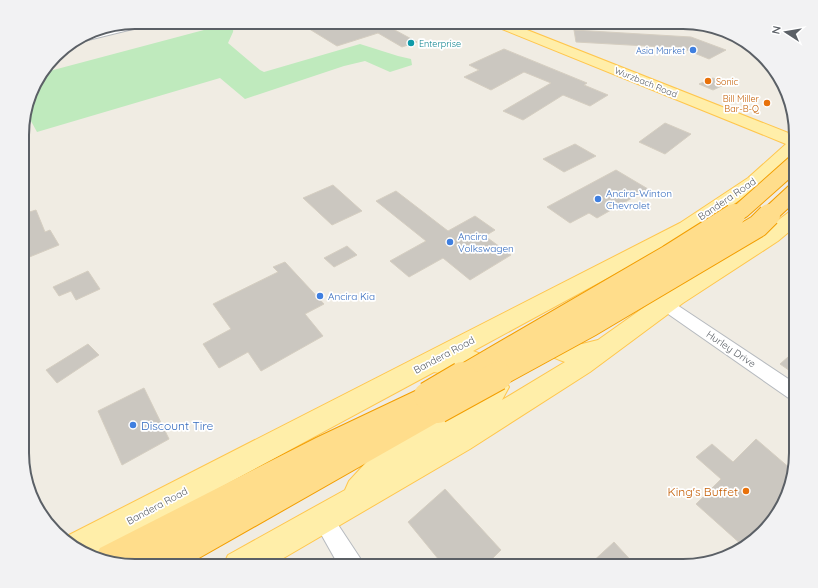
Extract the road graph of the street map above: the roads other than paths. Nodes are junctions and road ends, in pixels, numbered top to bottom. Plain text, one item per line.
1 (513, 29) edge
2 (789, 140) edge
3 (789, 150) edge
4 (789, 168) edge
5 (789, 197) edge
6 (789, 222) edge
7 (592, 277) junction
8 (666, 305) junction
9 (620, 337) junction
10 (382, 387) junction
11 (789, 389) edge
12 (433, 403) junction
13 (349, 503) junction
14 (322, 518) junction
15 (82, 545) edge
16 (115, 557) edge
17 (165, 559) edge
18 (251, 559) edge
19 (348, 559) edge

1 - 2 main road, Wurzbach Road
3 - 7 main road, Bandera Road
4 - 12 highway, bridge
5 - 12 highway, bridge
6 - 8 main road
7 - 9 main road
7 - 10 main road, Bandera Road
8 - 9 main road
8 - 11 street, Hurley Drive
9 - 13 main road
10 - 13 main road
10 - 15 main road, Bandera Road
12 - 16 highway
12 - 17 highway
13 - 14 main road
14 - 18 main road
14 - 19 street

